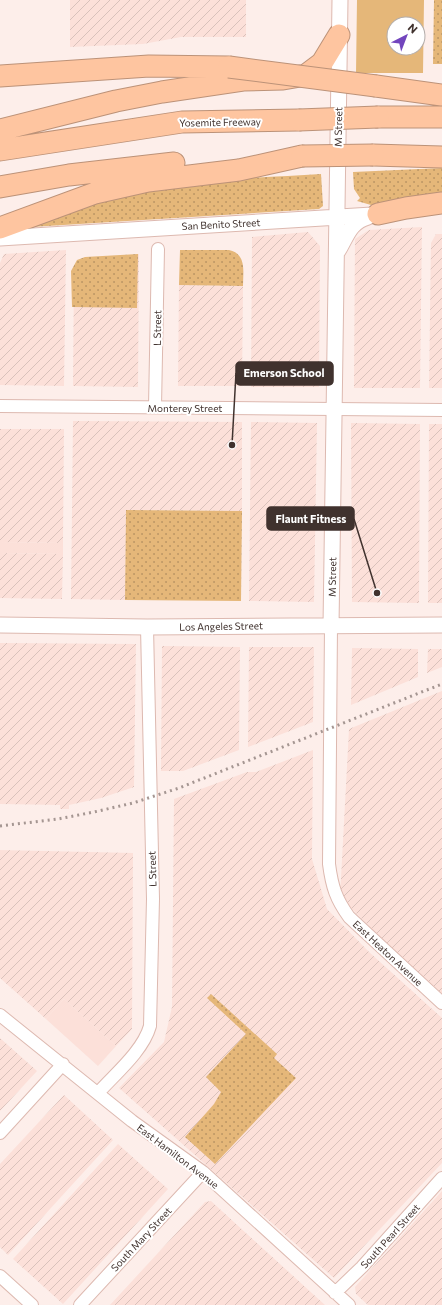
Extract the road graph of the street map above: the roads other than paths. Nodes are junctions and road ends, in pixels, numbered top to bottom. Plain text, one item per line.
1 (340, 0) edge
2 (339, 35) junction
3 (0, 76) edge
4 (442, 96) edge
5 (442, 117) edge
6 (8, 128) edge
7 (8, 148) edge
8 (302, 156) junction
9 (442, 156) edge
10 (9, 185) edge
11 (442, 203) edge
12 (378, 214) junction
13 (442, 214) edge
14 (337, 218) junction
15 (0, 228) edge
16 (0, 238) edge
17 (158, 249) dead end
18 (336, 253) junction
19 (0, 406) edge
20 (155, 407) junction
21 (334, 409) junction
22 (442, 410) edge
23 (0, 625) edge
24 (442, 625) edge
25 (331, 626) junction
26 (146, 627) junction
27 (337, 901) joint
28 (442, 1003) edge
29 (0, 1015) edge
30 (63, 1064) junction
31 (98, 1093) junction
32 (0, 1133) edge
33 (203, 1172) junction
34 (442, 1178) edge
35 (0, 1276) edge
36 (335, 1293) junction
37 (32, 1305) edge
38 (80, 1305) edge
39 (349, 1305) edge

1 - 2 street, M Street
2 - 6 highway
2 - 14 street, M Street
3 - 4 highway, bridge
5 - 7 highway, Yosemite Freeway, bridge
8 - 9 highway, bridge
8 - 10 highway
8 - 15 highway
11 - 12 highway
12 - 13 street, San Benito Street
12 - 14 street, San Benito Street
12 - 18 street, M Street
14 - 16 street, San Benito Street
14 - 18 street, M Street
17 - 20 street, L Street
18 - 21 street, M Street
19 - 20 street, Monterey Street
20 - 21 street, Monterey Street
21 - 22 street, Monterey Street
21 - 25 street, M Street
23 - 26 street, Los Angeles Street
24 - 25 street, Los Angeles Street
25 - 26 street, Los Angeles Street
25 - 27 street, M Street
26 - 31 street, L Street
27 - 28 street, East Heaton Avenue
29 - 30 street, East Hamilton Avenue
30 - 31 street, East Hamilton Avenue
30 - 32 street
31 - 33 street, East Hamilton Avenue
33 - 36 street, East Hamilton Avenue
33 - 38 street, South Mary Street
34 - 36 street, South Pearl Street
35 - 37 street
36 - 39 street, East Hamilton Avenue

